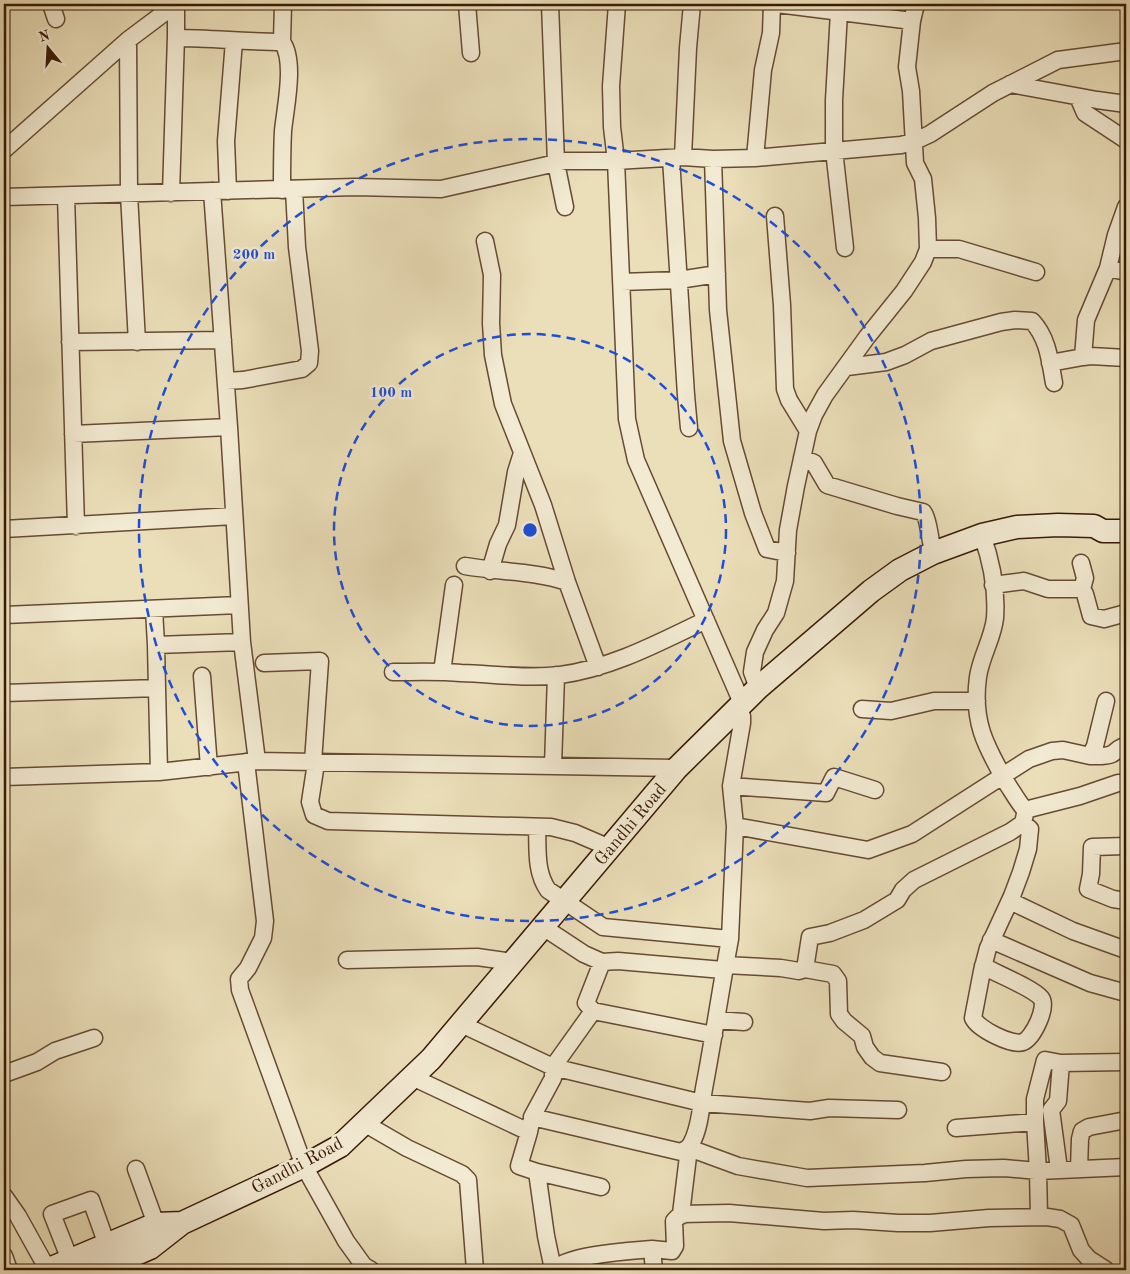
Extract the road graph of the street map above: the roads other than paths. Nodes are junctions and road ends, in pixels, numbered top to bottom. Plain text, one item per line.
1 (50, 4) edge
2 (176, 4) edge
3 (283, 4) edge
4 (467, 4) edge
5 (550, 4) edge
6 (618, 4) edge
7 (692, 4) edge
8 (772, 4) edge
9 (777, 4) edge
10 (916, 4) edge
11 (843, 9) edge
12 (56, 19) dead end
13 (912, 22) junction
14 (176, 38) junction
15 (128, 40) junction
16 (234, 41) junction
17 (282, 42) junction
18 (1126, 51) edge
19 (471, 53) dead end
20 (1010, 84) junction
21 (1078, 97) junction
22 (1126, 104) edge
23 (1126, 140) edge
24 (913, 142) junction
25 (4, 150) edge
26 (834, 150) junction
27 (677, 158) junction
28 (755, 158) junction
29 (712, 159) junction
30 (616, 161) junction
31 (556, 163) junction
32 (288, 189) junction
33 (212, 191) junction
34 (228, 191) junction
35 (171, 193) junction
36 (129, 194) junction
37 (66, 196) junction
38 (4, 197) edge
39 (1126, 206) edge
40 (565, 207) dead end
41 (775, 216) dead end
42 (485, 241) dead end
43 (845, 248) dead end
44 (928, 249) junction
45 (1108, 268) junction
46 (1036, 272) dead end
47 (1126, 272) edge
48 (717, 274) junction
49 (679, 280) junction
50 (621, 282) junction
51 (223, 340) junction
52 (70, 342) junction
53 (137, 342) junction
54 (1083, 357) junction
55 (1126, 358) edge
56 (1050, 363) junction
57 (846, 367) junction
58 (226, 381) junction
59 (1054, 383) dead end
60 (229, 427) junction
61 (689, 428) dead end
62 (808, 431) junction
63 (73, 434) junction
64 (522, 453) junction
65 (802, 458) junction
66 (234, 516) junction
67 (1126, 517) edge
68 (76, 526) junction
69 (1094, 526) junction
70 (4, 529) edge
71 (1126, 531) edge
72 (982, 534) junction
73 (787, 552) junction
74 (933, 553) junction
75 (1081, 563) dead end
76 (465, 566) dead end
77 (490, 571) junction
78 (567, 582) junction
79 (454, 585) dead end
80 (993, 585) junction
81 (1082, 589) junction
82 (239, 605) junction
83 (154, 609) junction
84 (1126, 613) edge
85 (4, 615) edge
86 (706, 620) junction
87 (242, 642) junction
88 (156, 646) junction
89 (264, 663) dead end
90 (598, 667) junction
91 (392, 672) dead end
92 (442, 672) junction
93 (556, 675) junction
94 (202, 676) dead end
95 (157, 688) junction
96 (758, 688) junction
97 (4, 693) edge
98 (978, 701) junction
99 (1106, 701) dead end
100 (739, 706) junction
101 (862, 709) dead end
102 (1126, 746) edge
103 (1090, 756) junction
104 (252, 762) junction
105 (315, 762) junction
106 (553, 766) junction
107 (209, 767) junction
108 (678, 768) junction
109 (159, 772) junction
110 (4, 777) edge
111 (1004, 777) junction
112 (1126, 782) edge
113 (731, 786) junction
114 (875, 790) dead end
115 (1024, 817) junction
116 (735, 826) junction
117 (537, 827) junction
118 (1126, 846) edge
119 (610, 848) junction
120 (565, 901) junction
121 (1010, 901) junction
122 (1126, 901) edge
123 (543, 927) junction
124 (730, 939) junction
125 (991, 940) junction
126 (1126, 950) edge
127 (347, 960) dead end
128 (513, 962) junction
129 (602, 962) junction
130 (983, 966) junction
131 (724, 968) junction
132 (806, 969) junction
133 (1126, 993) edge
134 (593, 1011) junction
135 (744, 1022) dead end
136 (461, 1024) junction
137 (715, 1028) junction
138 (94, 1038) dead end
139 (1126, 1062) edge
140 (1061, 1063) junction
141 (553, 1067) junction
142 (942, 1072) dead end
143 (4, 1074) edge
144 (412, 1077) junction
145 (702, 1103) junction
146 (898, 1110) dead end
147 (1126, 1120) edge
148 (1035, 1122) junction
149 (364, 1123) junction
150 (531, 1125) junction
151 (956, 1128) dead end
152 (689, 1148) junction
153 (304, 1166) junction
154 (1126, 1167) edge
155 (1079, 1168) junction
156 (136, 1169) dead end
157 (1059, 1169) junction
158 (1038, 1171) junction
159 (536, 1172) junction
160 (601, 1187) dead end
161 (4, 1196) edge
162 (682, 1214) junction
163 (1039, 1218) junction
164 (182, 1223) junction
165 (156, 1224) junction
166 (107, 1245) junction
167 (652, 1249) junction
168 (4, 1256) edge
169 (70, 1260) junction
170 (126, 1265) edge
171 (9, 1270) edge
172 (48, 1270) edge
173 (98, 1270) edge
174 (372, 1270) edge
175 (474, 1270) edge
176 (553, 1270) edge
177 (654, 1270) edge
178 (1106, 1270) edge

1 - 12 street
2 - 14 street
2 - 15 street
3 - 17 street
4 - 19 street
5 - 31 street
6 - 30 street
7 - 27 street
8 - 28 street
9 - 11 street
10 - 13 street
11 - 13 street
11 - 26 street
13 - 24 street
14 - 16 street
14 - 35 street
15 - 25 street
15 - 36 street
16 - 17 street
16 - 34 street
17 - 32 street
18 - 20 street
20 - 21 street
20 - 24 street
21 - 22 street
21 - 23 street
24 - 26 street
24 - 44 street
26 - 28 street
26 - 43 street
27 - 29 street
27 - 30 street
27 - 49 street
28 - 29 street
29 - 48 street
30 - 31 street
30 - 50 street
31 - 32 street
31 - 40 street
32 - 34 street
32 - 58 street
33 - 34 street
33 - 35 street
33 - 51 street
35 - 36 street
36 - 37 street
36 - 53 street
37 - 38 street
37 - 52 street
39 - 45 street
41 - 62 street
42 - 64 street
44 - 46 street
44 - 57 street
45 - 47 street
45 - 54 street
48 - 49 street
48 - 73 street
49 - 50 street
49 - 61 street
50 - 86 street
51 - 53 street
51 - 58 street
52 - 53 street
52 - 63 street
54 - 55 street
54 - 56 street
56 - 57 street
56 - 59 street
57 - 62 street
58 - 60 street
60 - 63 street
60 - 66 street
62 - 65 street
63 - 68 street
64 - 77 street
64 - 78 street
65 - 73 street
65 - 74 street
66 - 68 street
66 - 82 street
67 - 69 main road, Gandhi Road
68 - 70 street
69 - 71 main road
69 - 72 main road, Gandhi Road
72 - 74 main road, Gandhi Road
72 - 80 street
73 - 96 street
74 - 96 main road, Gandhi Road
75 - 81 street
76 - 77 street
77 - 78 street
78 - 90 street
79 - 92 street
80 - 81 street
80 - 98 street
81 - 84 street
82 - 83 street
82 - 87 street
83 - 85 street
83 - 88 street
86 - 90 street
86 - 100 street
87 - 88 street
87 - 104 street
88 - 95 street
89 - 105 street
90 - 93 street
91 - 92 street
92 - 93 street
93 - 106 street
94 - 107 street
95 - 97 street
95 - 109 street
96 - 100 main road, Gandhi Road
98 - 101 street
98 - 111 street
99 - 103 street
100 - 108 main road, Gandhi Road
100 - 113 street
102 - 103 street
103 - 111 street
104 - 105 street
104 - 107 street
104 - 153 street
105 - 106 street
105 - 117 street
106 - 108 street
107 - 109 street
108 - 119 main road, Gandhi Road
109 - 110 street
111 - 115 street
111 - 116 street
112 - 115 street
113 - 114 street
113 - 116 street
115 - 121 street
115 - 132 street
116 - 124 street
117 - 119 street
117 - 120 street
118 - 122 street
119 - 120 main road, Gandhi Road
120 - 123 main road, Gandhi Road
120 - 124 street
121 - 125 street
121 - 126 street
123 - 128 main road, Gandhi Road
123 - 129 street
124 - 131 street
125 - 130 street
125 - 133 street
127 - 128 street
128 - 136 main road, Gandhi Road
129 - 131 street
129 - 134 street
130 - 130 street
131 - 132 street
131 - 137 street
132 - 142 street
134 - 137 street
134 - 141 street
135 - 137 street
136 - 141 street
136 - 144 main road, Gandhi Road
137 - 145 street
138 - 143 street
139 - 140 street
140 - 148 street
140 - 157 street
141 - 145 street
141 - 150 street
144 - 149 main road, Gandhi Road
144 - 150 street
145 - 146 street
145 - 152 street
147 - 155 street
148 - 151 street
148 - 158 street
149 - 153 main road, Gandhi Road
149 - 175 street
150 - 152 street
150 - 159 street
152 - 158 street
152 - 162 street
153 - 164 main road, Gandhi Road
153 - 174 street
154 - 155 street
155 - 157 street
156 - 165 street
157 - 158 street
158 - 163 street
159 - 160 street
159 - 176 street
161 - 172 street
162 - 163 street
162 - 167 street
163 - 178 street
164 - 165 main road, Gandhi Road
164 - 170 main road, Gandhi Road
165 - 166 main road, Gandhi Road
166 - 169 main road, Gandhi Road
166 - 169 street
167 - 176 street
167 - 177 street
168 - 171 street
169 - 172 main road, Gandhi Road
170 - 173 main road, Gandhi Road

